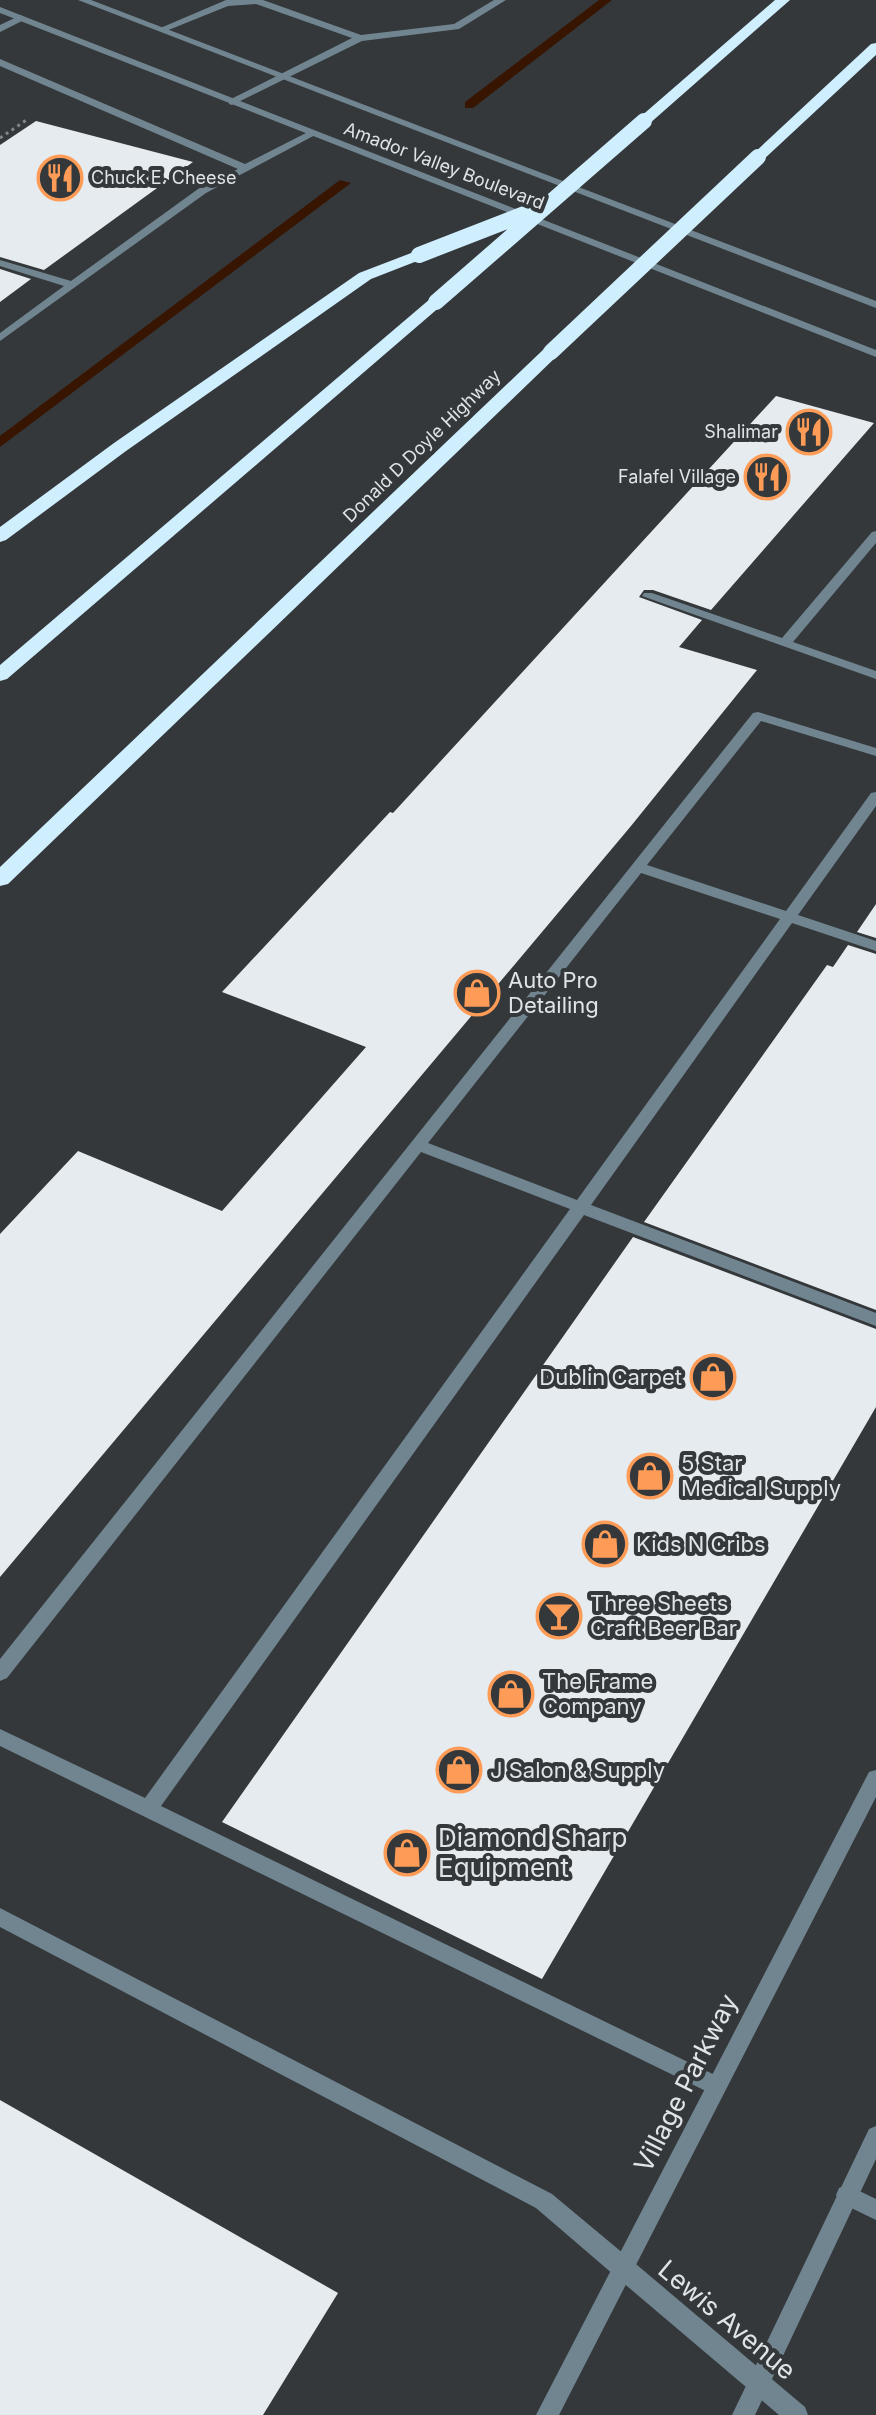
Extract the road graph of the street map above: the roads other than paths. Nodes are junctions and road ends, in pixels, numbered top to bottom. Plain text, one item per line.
1 (83, 0) edge
2 (501, 0) edge
3 (783, 0) edge
4 (0, 10) edge
5 (21, 18) junction
6 (0, 29) edge
7 (163, 29) junction
8 (360, 38) junction
9 (876, 47) edge
10 (0, 62) edge
11 (285, 76) junction
12 (232, 102) junction
13 (312, 134) junction
14 (245, 168) junction
15 (549, 204) junction
16 (0, 263) edge
17 (72, 285) junction
18 (876, 305) edge
19 (0, 338) edge
20 (876, 354) edge
21 (876, 535) edge
22 (0, 536) edge
23 (648, 596) dead end
24 (785, 643) junction
25 (0, 675) edge
26 (876, 675) edge
27 (876, 752) edge
28 (876, 796) edge
29 (638, 867) junction
30 (0, 879) edge
31 (789, 918) junction
32 (876, 946) edge
33 (418, 1145) junction
34 (581, 1207) junction
35 (876, 1320) edge
36 (7, 1651) edge
37 (0, 1673) edge
38 (0, 1737) edge
39 (876, 1778) edge
40 (148, 1809) junction
41 (0, 1917) edge
42 (716, 2086) junction
43 (876, 2136) edge
44 (847, 2195) junction
45 (876, 2210) edge
46 (622, 2267) junction
47 (758, 2383) junction
48 (547, 2415) edge
49 (743, 2415) edge
50 (797, 2415) edge

1 - 7 street, Amador Valley Boulevard
2 - 8 street
3 - 15 highway, bridge
4 - 5 street, Amador Valley Boulevard
5 - 6 street
5 - 12 street, Amador Valley Boulevard
7 - 8 street
7 - 11 street, Amador Valley Boulevard
8 - 11 street
9 - 30 highway, Donald D Doyle Highway, bridge
10 - 14 street
11 - 12 street
11 - 18 street, Amador Valley Boulevard
12 - 13 street, Amador Valley Boulevard
13 - 14 street
13 - 20 street, Amador Valley Boulevard
14 - 17 street
15 - 22 highway, bridge
15 - 25 highway, bridge
16 - 17 street
17 - 19 street
21 - 24 street
23 - 24 street
24 - 26 street
27 - 29 street
28 - 31 street
29 - 31 street
29 - 33 street
31 - 32 street
31 - 34 street
33 - 34 street
33 - 36 street
34 - 35 street
34 - 40 street
36 - 37 street
38 - 40 street
39 - 42 street, Village Parkway
40 - 42 street
41 - 46 street, Lewis Avenue
42 - 46 street, Village Parkway
43 - 44 street
44 - 45 street
44 - 47 street
46 - 47 street, Lewis Avenue
46 - 48 street, Village Parkway
47 - 49 street
47 - 50 street, Lewis Avenue

